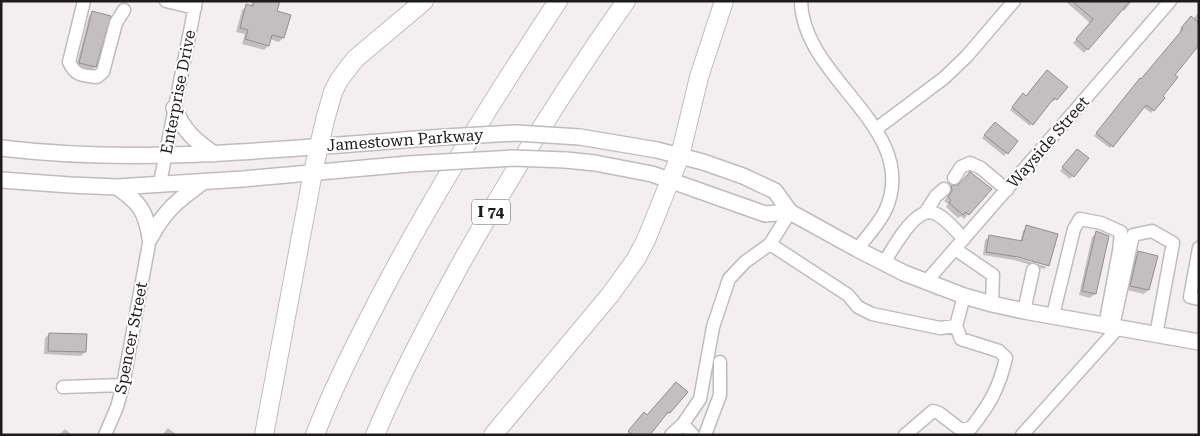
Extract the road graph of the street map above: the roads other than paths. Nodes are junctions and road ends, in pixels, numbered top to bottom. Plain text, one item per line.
1 (84, 1) edge
2 (166, 1) edge
3 (424, 1) edge
4 (558, 1) edge
5 (626, 1) edge
6 (724, 1) edge
7 (801, 1) edge
8 (1014, 1) edge
9 (1170, 1) edge
10 (196, 5) edge
11 (124, 10) dead end
12 (174, 108) junction
13 (876, 130) junction
14 (320, 146) junction
15 (1, 148) edge
16 (214, 154) junction
17 (165, 156) junction
18 (680, 156) junction
19 (313, 172) junction
20 (954, 178) dead end
21 (1, 180) edge
22 (671, 180) junction
23 (204, 182) junction
24 (160, 183) junction
25 (117, 187) junction
26 (944, 189) dead end
27 (1007, 190) junction
28 (790, 212) junction
29 (925, 213) junction
30 (150, 238) junction
31 (964, 239) junction
32 (770, 244) junction
33 (1199, 248) edge
34 (857, 249) junction
35 (955, 250) junction
36 (884, 263) junction
37 (1033, 270) dead end
38 (926, 282) junction
39 (964, 296) junction
40 (1199, 298) edge
41 (992, 304) junction
42 (1024, 311) junction
43 (1053, 315) junction
44 (956, 326) junction
45 (1112, 327) junction
46 (1156, 335) junction
47 (1199, 342) edge
48 (720, 362) dead end
49 (123, 385) junction
50 (63, 387) dead end
51 (683, 424) junction
52 (105, 435) edge
53 (264, 435) edge
54 (315, 435) edge
55 (375, 435) edge
56 (493, 435) edge
57 (672, 435) edge
58 (693, 435) edge
59 (705, 435) edge
60 (905, 435) edge
61 (1022, 435) edge

1 - 11 street
2 - 10 street
3 - 14 highway
4 - 54 highway
5 - 55 highway, I 74
6 - 18 highway
7 - 13 street
8 - 13 street
9 - 27 street, Wayside Street
10 - 12 street, Enterprise Drive
12 - 16 main road
12 - 17 street, Enterprise Drive
13 - 34 street
14 - 16 main road, Jamestown Parkway
14 - 18 main road, Jamestown Parkway, bridge
14 - 19 highway
15 - 17 main road, Jamestown Parkway
16 - 17 main road, Jamestown Parkway
17 - 24 street, Enterprise Drive
18 - 22 highway
18 - 28 main road, Jamestown Parkway
19 - 22 main road, Jamestown Parkway, bridge
19 - 23 main road, Jamestown Parkway
19 - 53 highway
20 - 27 street
21 - 25 main road, Jamestown Parkway
22 - 28 main road, Jamestown Parkway
22 - 56 highway
23 - 24 main road, Jamestown Parkway
23 - 30 main road
24 - 25 main road, Jamestown Parkway
25 - 30 main road
26 - 29 street
27 - 31 street, Wayside Street
28 - 32 street
28 - 34 main road, Jamestown Parkway
29 - 31 street
29 - 36 street
30 - 49 street, Spencer Street
31 - 35 street, Wayside Street
32 - 44 street
32 - 51 street
33 - 40 street
34 - 36 main road, Jamestown Parkway
35 - 38 street, Wayside Street
35 - 41 street
36 - 38 main road, Jamestown Parkway
37 - 42 street
38 - 39 main road, Jamestown Parkway
39 - 41 main road, Jamestown Parkway
39 - 44 street
41 - 42 main road, Jamestown Parkway
42 - 43 main road, Jamestown Parkway
43 - 45 main road, Jamestown Parkway
43 - 45 street
44 - 60 street
45 - 46 main road, Jamestown Parkway
45 - 46 street
45 - 61 street
46 - 47 main road, Jamestown Parkway
48 - 59 street
49 - 50 street
49 - 52 street, Spencer Street
51 - 57 street
51 - 58 street

